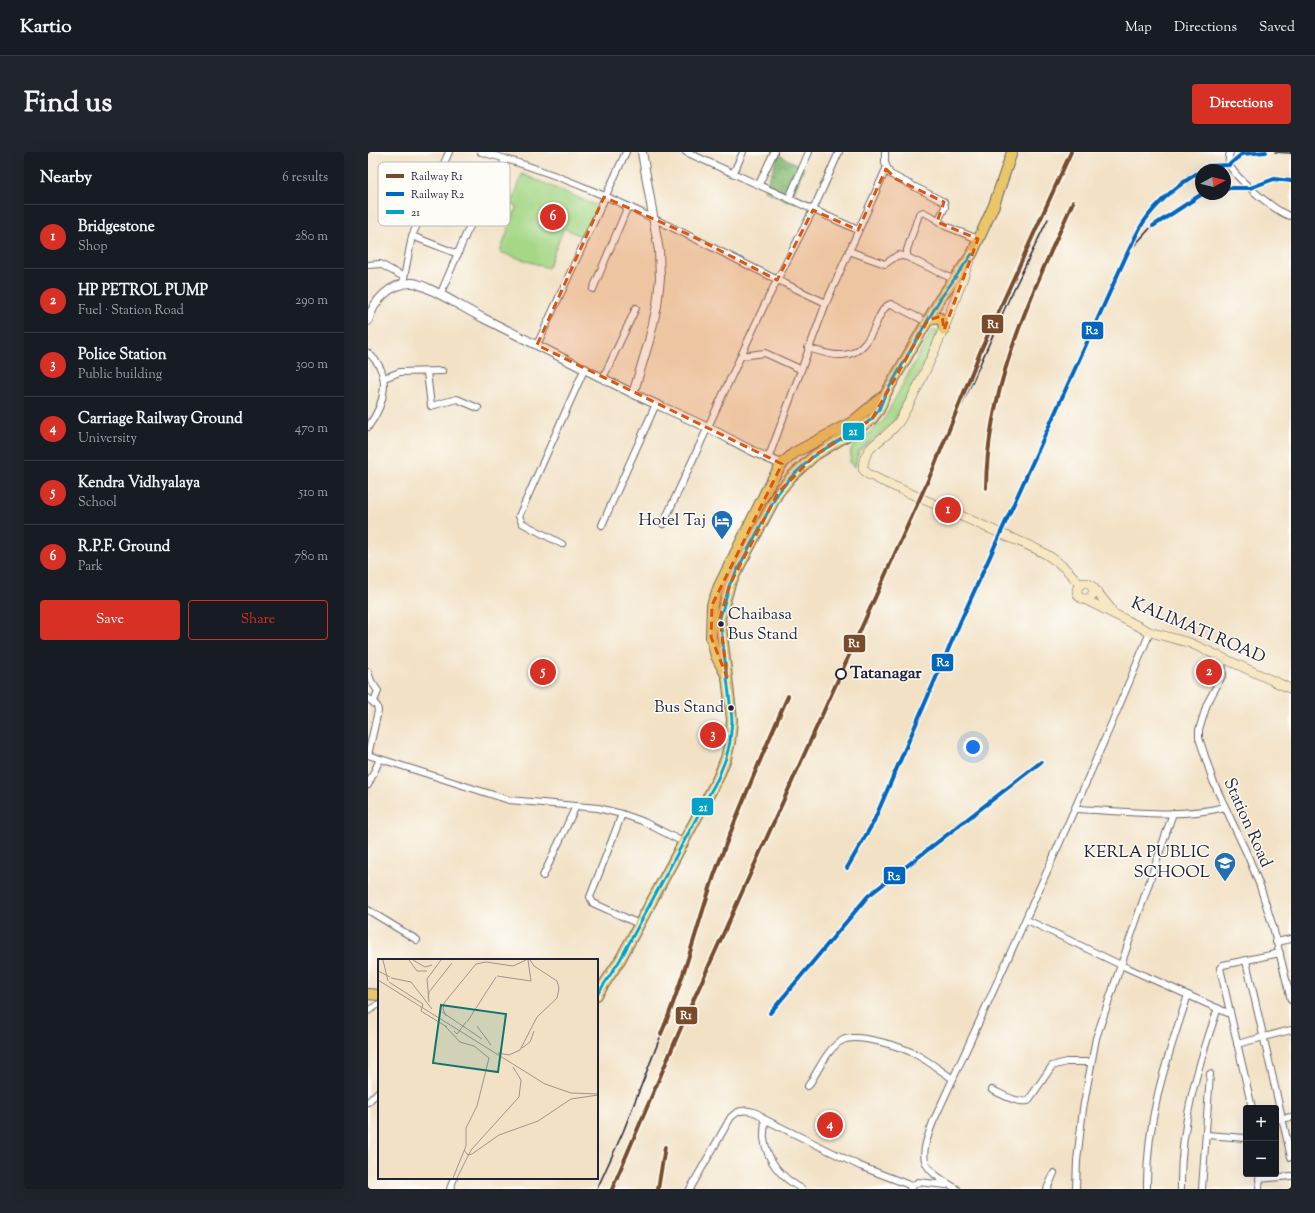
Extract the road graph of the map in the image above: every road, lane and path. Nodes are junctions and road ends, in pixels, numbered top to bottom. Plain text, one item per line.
1 (450, 152) edge
2 (481, 152) edge
3 (626, 152) edge
4 (642, 152) edge
5 (743, 152) edge
6 (774, 152) edge
7 (809, 152) edge
8 (839, 152) edge
9 (885, 152) edge
10 (1012, 152) edge
11 (1230, 152) edge
12 (488, 153) edge
13 (691, 153) edge
14 (505, 160) joint
15 (445, 162) edge
16 (886, 169) junction
17 (734, 172) junction
18 (759, 184) junction
19 (604, 197) junction
20 (789, 198) junction
21 (628, 206) junction
22 (814, 210) junction
23 (1291, 216) edge
24 (653, 218) junction
25 (938, 221) junction
26 (417, 226) edge
27 (471, 226) edge
28 (858, 230) junction
29 (412, 236) junction
30 (978, 239) junction
31 (849, 250) junction
32 (458, 254) junction
33 (972, 254) junction
34 (907, 257) junction
35 (368, 265) edge
36 (953, 279) junction
37 (404, 280) junction
38 (777, 280) junction
39 (593, 289) dead end
40 (440, 295) junction
41 (826, 303) junction
42 (636, 308) dead end
43 (368, 318) edge
44 (928, 321) junction
45 (944, 330) junction
46 (537, 345) junction
47 (808, 348) junction
48 (368, 353) edge
49 (741, 356) junction
50 (585, 368) junction
51 (800, 369) junction
52 (442, 371) dead end
53 (427, 372) junction
54 (384, 378) junction
55 (603, 378) junction
56 (633, 394) junction
57 (885, 395) junction
58 (656, 404) junction
59 (478, 408) dead end
60 (368, 427) edge
61 (708, 428) junction
62 (768, 459) junction
63 (782, 464) junction
64 (663, 524) dead end
65 (602, 525) dead end
66 (562, 544) dead end
67 (1080, 585) junction
68 (1093, 587) junction
69 (1084, 599) junction
70 (1115, 613) junction
71 (1150, 632) junction
72 (1222, 659) junction
73 (368, 672) edge
74 (727, 677) junction
75 (1291, 689) edge
76 (371, 700) edge
77 (380, 759) junction
78 (368, 785) edge
79 (576, 806) junction
80 (1225, 807) junction
81 (1076, 809) junction
82 (1173, 813) junction
83 (622, 814) junction
84 (683, 842) junction
85 (543, 876) dead end
86 (368, 910) edge
87 (1026, 920) junction
88 (639, 924) junction
89 (1291, 938) edge
90 (417, 940) dead end
91 (1276, 942) junction
92 (1280, 953) junction
93 (1246, 961) junction
94 (1121, 965) junction
95 (598, 993) edge
96 (368, 994) edge
97 (1188, 995) junction
98 (378, 996) edge
99 (1291, 1000) edge
100 (378, 1005) edge
101 (1218, 1008) junction
102 (368, 1011) edge
103 (1230, 1014) junction
104 (1291, 1030) edge
105 (1264, 1037) junction
106 (1237, 1044) junction
107 (1090, 1062) junction
108 (1210, 1074) dead end
109 (953, 1080) junction
110 (808, 1086) dead end
111 (992, 1090) dead end
112 (378, 1092) edge
113 (368, 1102) edge
114 (1251, 1105) edge
115 (1276, 1105) edge
116 (1291, 1117) edge
117 (764, 1119) junction
118 (1279, 1120) edge
119 (1206, 1136) junction
120 (1243, 1138) edge
121 (1291, 1157) edge
122 (1054, 1173) dead end
123 (1279, 1176) edge
124 (1291, 1176) edge
125 (1260, 1177) edge
126 (454, 1179) edge
127 (790, 1182) junction
128 (910, 1187) edge
129 (955, 1188) edge
130 (450, 1189) edge
131 (690, 1189) edge
132 (787, 1189) edge
133 (802, 1189) edge
134 (1047, 1189) edge
135 (1076, 1189) edge
136 (1147, 1189) edge
137 (1181, 1189) edge
138 (1202, 1189) edge
139 (1259, 1189) edge

1 - 15 street
2 - 12 street
3 - 19 street
4 - 24 street
5 - 17 street
6 - 18 street
7 - 20 street
8 - 22 street
9 - 16 street
10 - 30 main road
11 - 23 street
12 - 14 street
13 - 17 street
14 - 19 street
16 - 25 street
16 - 28 street
17 - 18 street
18 - 20 street
19 - 21 street
19 - 46 street
20 - 22 street
21 - 24 street
21 - 39 street
22 - 28 street
22 - 38 street
24 - 38 street
24 - 56 street
25 - 30 street
25 - 34 street
26 - 29 street
27 - 32 street
28 - 31 street
29 - 32 street
29 - 37 street
30 - 33 main road
31 - 34 street
31 - 41 street
32 - 40 street
33 - 36 main road
33 - 45 main road
34 - 36 street
35 - 37 street
36 - 44 main road
37 - 40 street
37 - 43 street
38 - 41 street
38 - 49 street
40 - 46 street
41 - 47 street
42 - 55 street
44 - 45 main road
44 - 47 street
44 - 57 main road
45 - 67 main road, bridge
46 - 50 street
47 - 51 street
48 - 54 street
49 - 51 street
49 - 61 street
50 - 55 street
50 - 66 street
51 - 62 street
52 - 53 street
53 - 54 street
53 - 59 street
54 - 60 street
55 - 56 street
56 - 58 street
57 - 63 main road
57 - 74 main road
58 - 61 street
58 - 65 street
61 - 62 street
61 - 64 street
62 - 63 street
63 - 74 main road
67 - 68 main road
67 - 69 main road
68 - 69 main road
68 - 70 main road, KALIMATI ROAD
69 - 70 main road, KALIMATI ROAD
70 - 71 main road, KALIMATI ROAD
71 - 72 main road, KALIMATI ROAD
71 - 81 street
72 - 75 main road, KALIMATI ROAD
72 - 80 street, Station Road
73 - 76 street
74 - 84 main road
76 - 77 street
77 - 78 street
77 - 79 street
79 - 83 street
79 - 85 street
80 - 82 street
80 - 91 street, Station Road
81 - 82 street
81 - 87 street
82 - 94 street
83 - 84 street
83 - 88 street
84 - 88 main road
86 - 90 street
87 - 94 street
87 - 109 street
88 - 95 main road
89 - 91 street
91 - 92 street, Station Road
92 - 93 street
92 - 99 street, Station Road
93 - 103 street
93 - 105 street
94 - 97 street
94 - 107 street
96 - 98 main road
97 - 101 street
97 - 136 street
100 - 102 street
101 - 103 street
101 - 137 street
103 - 106 street
104 - 105 street
105 - 106 street
105 - 115 street
106 - 114 street
107 - 111 street
107 - 135 street
108 - 119 street
109 - 110 street
109 - 129 street
112 - 113 street
116 - 118 street
117 - 127 street
117 - 128 street
117 - 131 street
118 - 121 street
119 - 120 street
119 - 138 street
122 - 134 street
123 - 124 street
125 - 139 street
126 - 130 street
127 - 132 street
127 - 133 street
128 - 129 street

